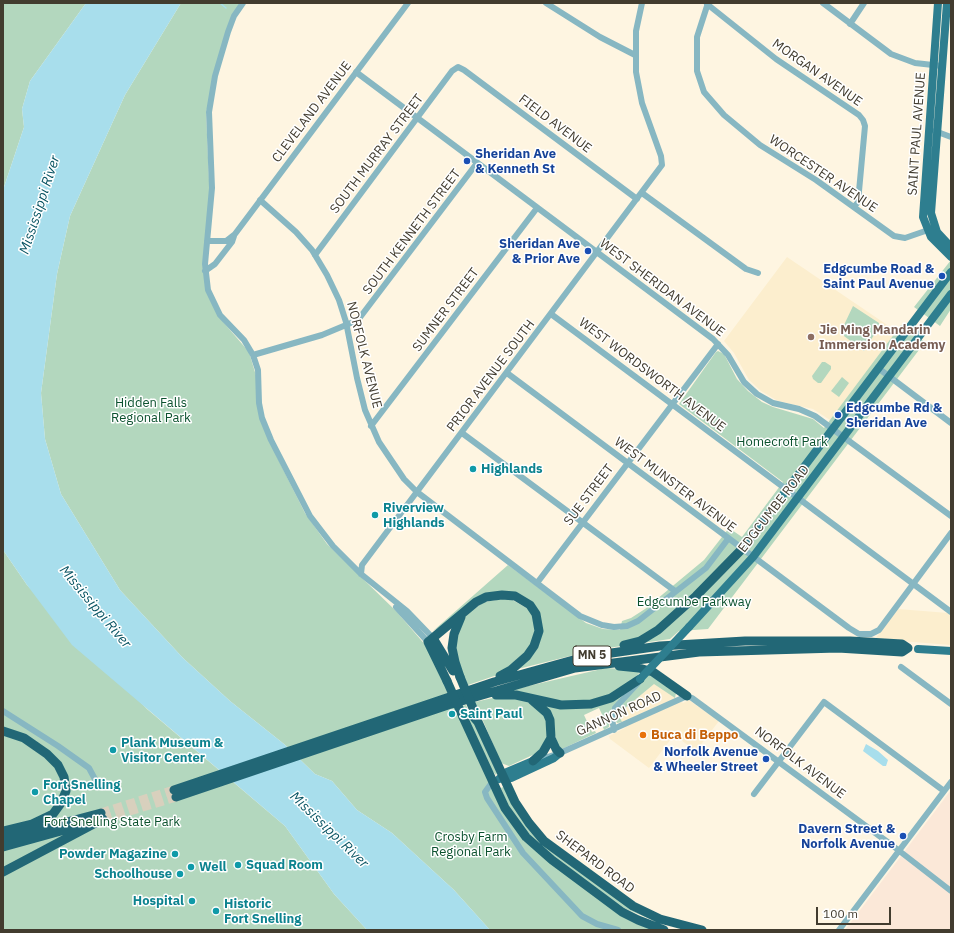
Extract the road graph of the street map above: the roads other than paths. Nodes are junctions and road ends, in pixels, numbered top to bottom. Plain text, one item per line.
1 (243, 3) edge
2 (408, 3) edge
3 (546, 3) edge
4 (642, 3) edge
5 (707, 3) edge
6 (822, 3) edge
7 (864, 3) edge
8 (938, 3) edge
9 (947, 3) edge
10 (850, 24) junction
11 (635, 55) junction
12 (934, 66) junction
13 (942, 66) junction
14 (458, 68) joint
15 (356, 72) junction
16 (417, 118) junction
17 (934, 131) junction
18 (951, 137) edge
19 (478, 163) junction
20 (642, 192) junction
21 (637, 199) junction
22 (260, 200) junction
23 (854, 207) junction
24 (537, 208) junction
25 (931, 229) junction
26 (235, 234) junction
27 (207, 241) junction
28 (951, 247) edge
29 (597, 252) junction
30 (315, 255) junction
31 (951, 257) edge
32 (205, 271) junction
33 (951, 272) edge
34 (758, 273) dead end
35 (951, 294) edge
36 (551, 314) junction
37 (347, 325) junction
38 (718, 344) junction
39 (254, 355) junction
40 (878, 368) junction
41 (507, 373) junction
42 (890, 377) junction
43 (672, 403) junction
44 (951, 423) edge
45 (371, 426) junction
46 (833, 429) junction
47 (462, 433) junction
48 (844, 437) junction
49 (627, 463) junction
50 (788, 490) junction
51 (417, 492) junction
52 (798, 498) junction
53 (951, 516) edge
54 (583, 522) junction
55 (951, 533) edge
56 (728, 539) junction
57 (742, 549) junction
58 (753, 557) junction
59 (360, 574) junction
60 (537, 583) junction
61 (913, 583) junction
62 (675, 591) junction
63 (464, 612) junction
64 (951, 612) edge
65 (431, 640) junction
66 (908, 648) junction
67 (918, 649) joint
68 (951, 651) edge
69 (602, 654) junction
70 (600, 664) junction
71 (901, 667) dead end
72 (455, 679) junction
73 (640, 679) junction
74 (473, 689) junction
75 (483, 694) junction
76 (687, 696) junction
77 (528, 697) junction
78 (446, 702) junction
79 (951, 704) edge
80 (3, 711) edge
81 (472, 717) junction
82 (614, 730) junction
83 (3, 731) edge
84 (551, 738) junction
85 (560, 753) junction
86 (533, 761) junction
87 (779, 761) junction
88 (503, 777) junction
89 (493, 782) junction
90 (951, 782) edge
91 (97, 783) dead end
92 (944, 791) junction
93 (178, 792) tunnel mouth
94 (754, 794) dead end
95 (102, 816) junction
96 (32, 824) junction
97 (3, 831) edge
98 (3, 839) edge
99 (3, 847) edge
100 (899, 851) junction
101 (3, 872) edge
102 (951, 891) edge
103 (618, 930) edge
104 (664, 930) edge
105 (702, 930) edge
106 (839, 930) edge

1 - 27 street
2 - 15 street, CLEVELAND AVENUE
3 - 11 street
4 - 11 street
5 - 23 street, WORCESTER AVENUE
5 - 23 street, MORGAN AVENUE
6 - 10 street
7 - 10 street
8 - 12 main road, SAINT PAUL AVENUE
9 - 13 main road, SAINT PAUL AVENUE
10 - 12 street
11 - 20 street, PRIOR AVENUE SOUTH
12 - 13 street
12 - 17 main road, SAINT PAUL AVENUE
13 - 17 main road, SAINT PAUL AVENUE
14 - 16 street, SOUTH MURRAY STREET
14 - 21 street, FIELD AVENUE
15 - 16 street, WEST SHERIDAN AVENUE
15 - 22 street, CLEVELAND AVENUE
16 - 19 street, WEST SHERIDAN AVENUE
16 - 30 street, SOUTH MURRAY STREET
17 - 18 street
17 - 25 main road, SAINT PAUL AVENUE
19 - 24 street, WEST SHERIDAN AVENUE
19 - 37 street, SOUTH KENNETH STREET
20 - 21 street, PRIOR AVENUE SOUTH
20 - 34 street
21 - 29 street, PRIOR AVENUE SOUTH
22 - 26 street, CLEVELAND AVENUE
22 - 30 street, NORFOLK AVENUE
23 - 25 street, WORCESTER AVENUE
24 - 29 street, WEST SHERIDAN AVENUE
24 - 45 street, SUMNER STREET
25 - 28 main road, SAINT PAUL AVENUE
25 - 31 main road, SAINT PAUL AVENUE
26 - 27 street
26 - 32 street, CLEVELAND AVENUE
27 - 32 street
29 - 36 street, PRIOR AVENUE SOUTH
29 - 38 street, WEST SHERIDAN AVENUE
30 - 37 street, NORFOLK AVENUE
32 - 39 street
33 - 40 main road, EDGCUMBE ROAD
35 - 42 main road, EDGCUMBE ROAD
36 - 41 street, PRIOR AVENUE SOUTH
36 - 43 street, WEST WORDSWORTH AVENUE
37 - 39 street, SOUTH KENNETH STREET
37 - 45 street, NORFOLK AVENUE
38 - 43 street, SUE STREET
38 - 46 street, WEST SHERIDAN AVENUE
39 - 59 street
40 - 42 street
40 - 46 main road, EDGCUMBE ROAD
41 - 47 street, PRIOR AVENUE SOUTH
41 - 49 street, WEST MUNSTER AVENUE
42 - 44 street
42 - 48 main road, EDGCUMBE ROAD
43 - 49 street, SUE STREET
43 - 50 street, WEST WORDSWORTH AVENUE
45 - 51 street, NORFOLK AVENUE
46 - 48 street, WEST SHERIDAN AVENUE
46 - 50 main road, EDGCUMBE ROAD
47 - 51 street, PRIOR AVENUE SOUTH
47 - 54 street
48 - 52 main road, EDGCUMBE ROAD
48 - 53 street, WEST SHERIDAN AVENUE
49 - 54 street, SUE STREET
49 - 56 street, WEST MUNSTER AVENUE
50 - 52 street, WEST WORDSWORTH AVENUE
50 - 57 main road, EDGCUMBE ROAD
51 - 59 street, PRIOR AVENUE SOUTH
51 - 60 street, NORFOLK AVENUE
52 - 58 main road, EDGCUMBE ROAD
52 - 61 street, WEST WORDSWORTH AVENUE
54 - 60 street, SUE STREET
54 - 62 street
55 - 61 street
56 - 57 street, WEST MUNSTER AVENUE
56 - 62 street
57 - 58 street, WEST MUNSTER AVENUE
57 - 69 highway
58 - 61 street, WEST MUNSTER AVENUE
58 - 73 main road, EDGCUMBE ROAD, bridge
59 - 65 street
60 - 62 street, NORFOLK AVENUE
61 - 64 street, WEST WORDSWORTH AVENUE
63 - 65 highway
63 - 72 highway
63 - 74 highway
65 - 72 highway
66 - 67 highway, MN 5
66 - 69 highway, MN 5
66 - 70 highway, MN 5
67 - 68 main road, MN 5
69 - 74 highway, MN 5
70 - 75 highway, MN 5
70 - 76 highway
71 - 79 street
72 - 81 highway, bridge
72 - 81 highway, bridge
73 - 77 highway
73 - 82 street, EDGCUMBE ROAD
74 - 78 highway, MN 5
75 - 77 highway
75 - 78 highway, MN 5
76 - 82 street, GANNON ROAD
76 - 87 street, NORFOLK AVENUE
77 - 84 highway
78 - 93 highway, MN 5
80 - 91 street
81 - 88 highway, SHEPARD ROAD
81 - 89 highway, SHEPARD ROAD
82 - 85 street, GANNON ROAD
83 - 96 highway
84 - 85 highway
84 - 86 highway
85 - 86 street, GANNON ROAD
85 - 88 main road, GANNON ROAD
86 - 88 main road, GANNON ROAD
87 - 92 street
87 - 94 street
87 - 100 street, NORFOLK AVENUE
88 - 89 main road, GANNON ROAD
88 - 105 highway, SHEPARD ROAD
89 - 103 street
89 - 104 highway, SHEPARD ROAD
90 - 92 street
92 - 100 street
95 - 96 highway
95 - 98 highway
95 - 99 highway
95 - 101 highway
96 - 97 highway
100 - 102 street, NORFOLK AVENUE
100 - 106 street

